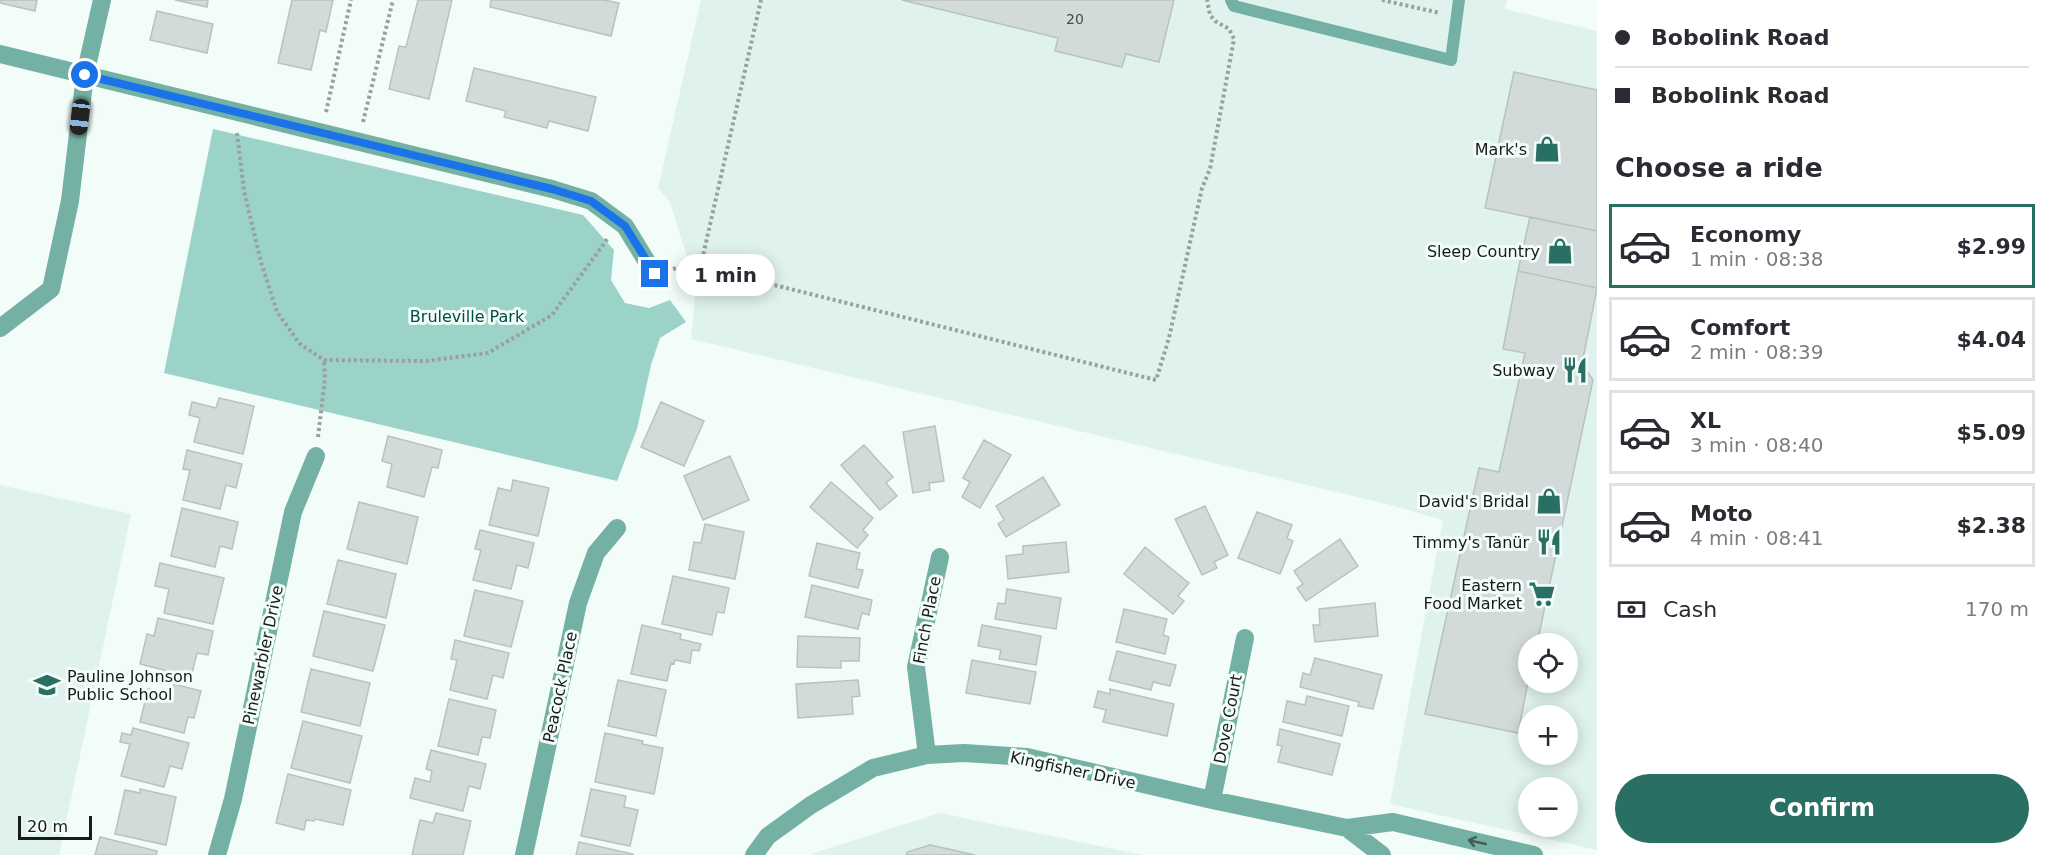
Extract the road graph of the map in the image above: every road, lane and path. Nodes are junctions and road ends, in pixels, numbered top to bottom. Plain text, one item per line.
1 (102, 0) edge
2 (351, 0) edge
3 (393, 0) edge
4 (761, 0) edge
5 (1207, 0) edge
6 (1231, 0) edge
7 (1382, 0) edge
8 (1459, 0) edge
9 (1441, 13) dead end
10 (0, 54) edge
11 (85, 75) junction
12 (228, 110) junction
13 (321, 133) junction
14 (358, 142) junction
15 (618, 222) junction
16 (702, 260) junction
17 (655, 274) joint
18 (0, 328) edge
19 (324, 360) junction
20 (316, 456) joint
21 (617, 528) dead end
22 (940, 557) dead end
23 (1245, 638) dead end
24 (927, 755) junction
25 (1212, 801) junction
26 (1347, 828) junction
27 (218, 855) edge
28 (524, 855) edge
29 (754, 855) edge
30 (1382, 855) edge
31 (1534, 855) edge

1 - 11 street
2 - 13 path
3 - 14 path
4 - 16 path
5 - 16 path
6 - 8 lane
7 - 9 path
10 - 11 street
11 - 12 street
11 - 18 street
12 - 13 street
12 - 19 path
13 - 14 street
14 - 15 street
15 - 17 street
15 - 19 path
16 - 17 path
19 - 20 path
20 - 27 street, Pinewarbler Drive
21 - 28 street, Peacock Place
22 - 24 street, Finch Place
23 - 25 street, Dove Court
24 - 25 street, Kingfisher Drive
24 - 29 street, Kingfisher Drive
25 - 26 street, Kingfisher Drive
26 - 30 street, Kingfisher Drive
31 -> 26 street, Kingfisher Drive

